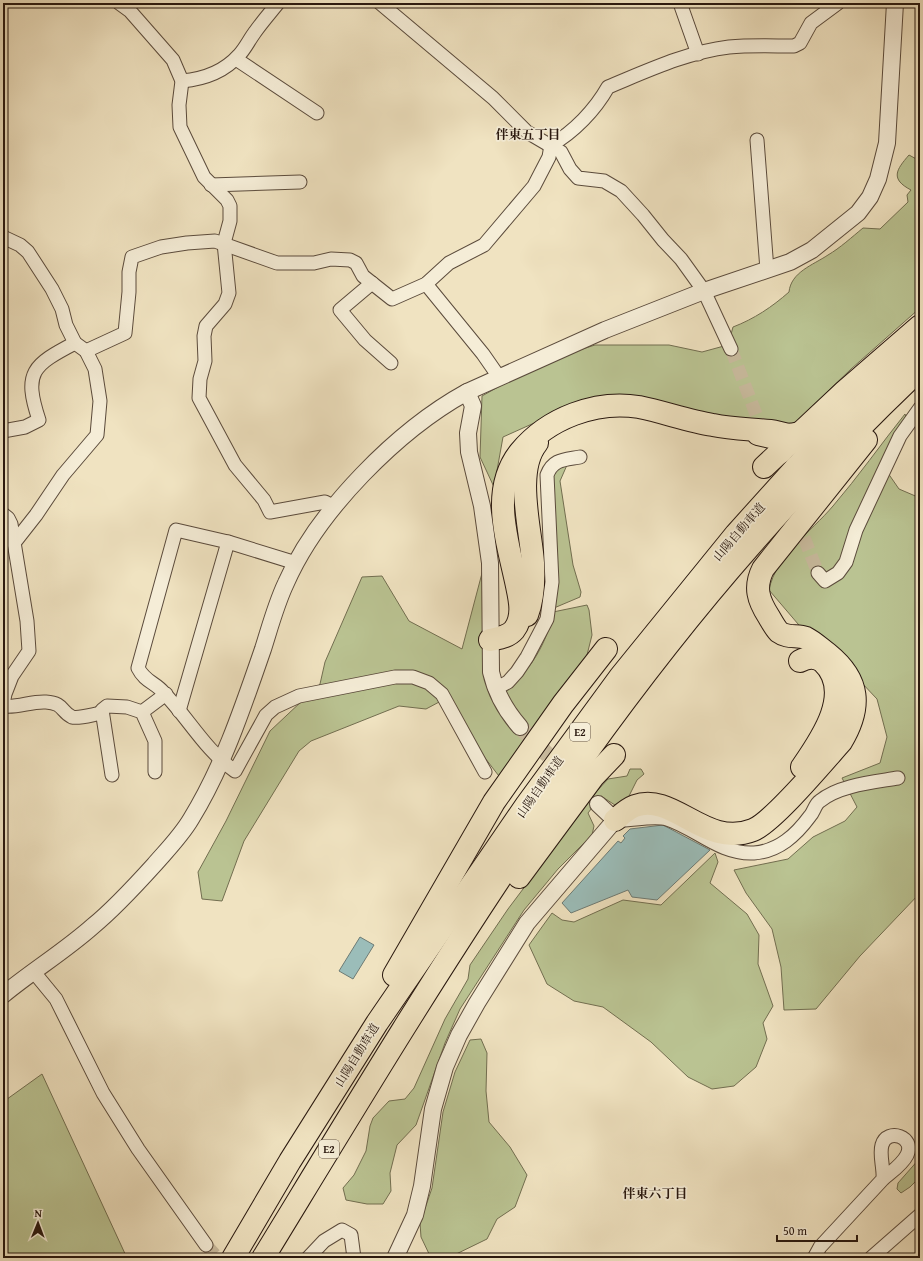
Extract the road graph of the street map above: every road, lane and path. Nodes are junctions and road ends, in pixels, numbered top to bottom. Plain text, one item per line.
1 (120, 3) edge
2 (278, 3) edge
3 (380, 3) edge
4 (680, 3) edge
5 (838, 3) edge
6 (895, 3) edge
7 (698, 54) junction
8 (236, 59) junction
9 (182, 81) junction
10 (317, 113) dead end
11 (757, 140) dead end
12 (551, 145) junction
13 (300, 182) dead end
14 (211, 185) junction
15 (3, 237) edge
16 (224, 243) junction
17 (767, 270) junction
18 (372, 284) junction
19 (426, 284) junction
20 (704, 291) junction
21 (920, 326) edge
22 (75, 343) junction
23 (920, 343) edge
24 (731, 348) tunnel mouth
25 (86, 351) junction
26 (392, 363) dead end
27 (920, 369) edge
28 (499, 377) junction
29 (920, 382) edge
30 (467, 392) junction
31 (920, 408) edge
32 (3, 431) edge
33 (800, 433) junction
34 (781, 452) junction
35 (580, 457) dead end
36 (764, 467) dead end
37 (335, 507) junction
38 (3, 514) edge
39 (228, 542) junction
40 (14, 544) junction
41 (296, 563) junction
42 (818, 573) dead end
43 (490, 640) junction
44 (606, 649) dead end
45 (800, 661) dead end
46 (495, 689) junction
47 (166, 694) junction
48 (3, 705) edge
49 (179, 711) junction
50 (142, 712) junction
51 (102, 713) junction
52 (520, 727) tunnel mouth
53 (614, 755) dead end
54 (221, 761) junction
55 (155, 772) dead end
56 (485, 772) dead end
57 (112, 775) dead end
58 (898, 778) dead end
59 (598, 804) dead end
60 (615, 820) junction
61 (33, 971) junction
62 (3, 995) edge
63 (396, 1040) junction
64 (290, 1161) junction
65 (883, 1179) dead end
66 (920, 1215) edge
67 (206, 1245) tunnel mouth
68 (233, 1258) edge
69 (263, 1258) edge
70 (308, 1258) edge
71 (354, 1258) edge
72 (395, 1258) edge
73 (814, 1258) edge
74 (871, 1258) edge

1 - 9 street
2 - 8 street
3 - 12 street
4 - 7 street
5 - 7 street
6 - 17 street
7 - 12 street
8 - 9 street
8 - 10 street
9 - 14 street
11 - 17 street
12 - 19 street
12 - 20 street
13 - 14 street
14 - 16 street
15 - 22 street
16 - 18 street
16 - 25 street
16 - 37 street
17 - 20 street
18 - 19 street
18 - 26 street
19 - 28 street
20 - 24 street
20 - 28 street
21 - 33 highway
22 - 25 street
22 - 32 street
23 - 64 highway, 山陽自動車道 / E2
25 - 40 street
27 - 63 highway, 山陽自動車道 / E2
28 - 30 street
29 - 60 highway
30 - 37 street
30 - 43 street
31 - 42 street
33 - 34 highway
33 - 43 highway
34 - 36 highway
34 - 43 highway
35 - 46 street
37 - 41 street
38 - 40 street
39 - 41 street
39 - 47 street
39 - 49 street
40 - 48 street
41 - 54 street
43 - 46 street
44 - 64 highway
45 - 60 highway
46 - 52 street
47 - 49 street
47 - 50 street
48 - 51 street
49 - 54 street
50 - 51 street
50 - 55 street
51 - 57 street
53 - 63 highway
54 - 56 street
54 - 61 street
58 - 60 street
59 - 60 street
60 - 72 street
61 - 62 street
61 - 67 street
63 - 69 highway, 山陽自動車道 / E2
64 - 68 highway, 山陽自動車道 / E2
65 - 73 street
66 - 74 street
70 - 71 street

